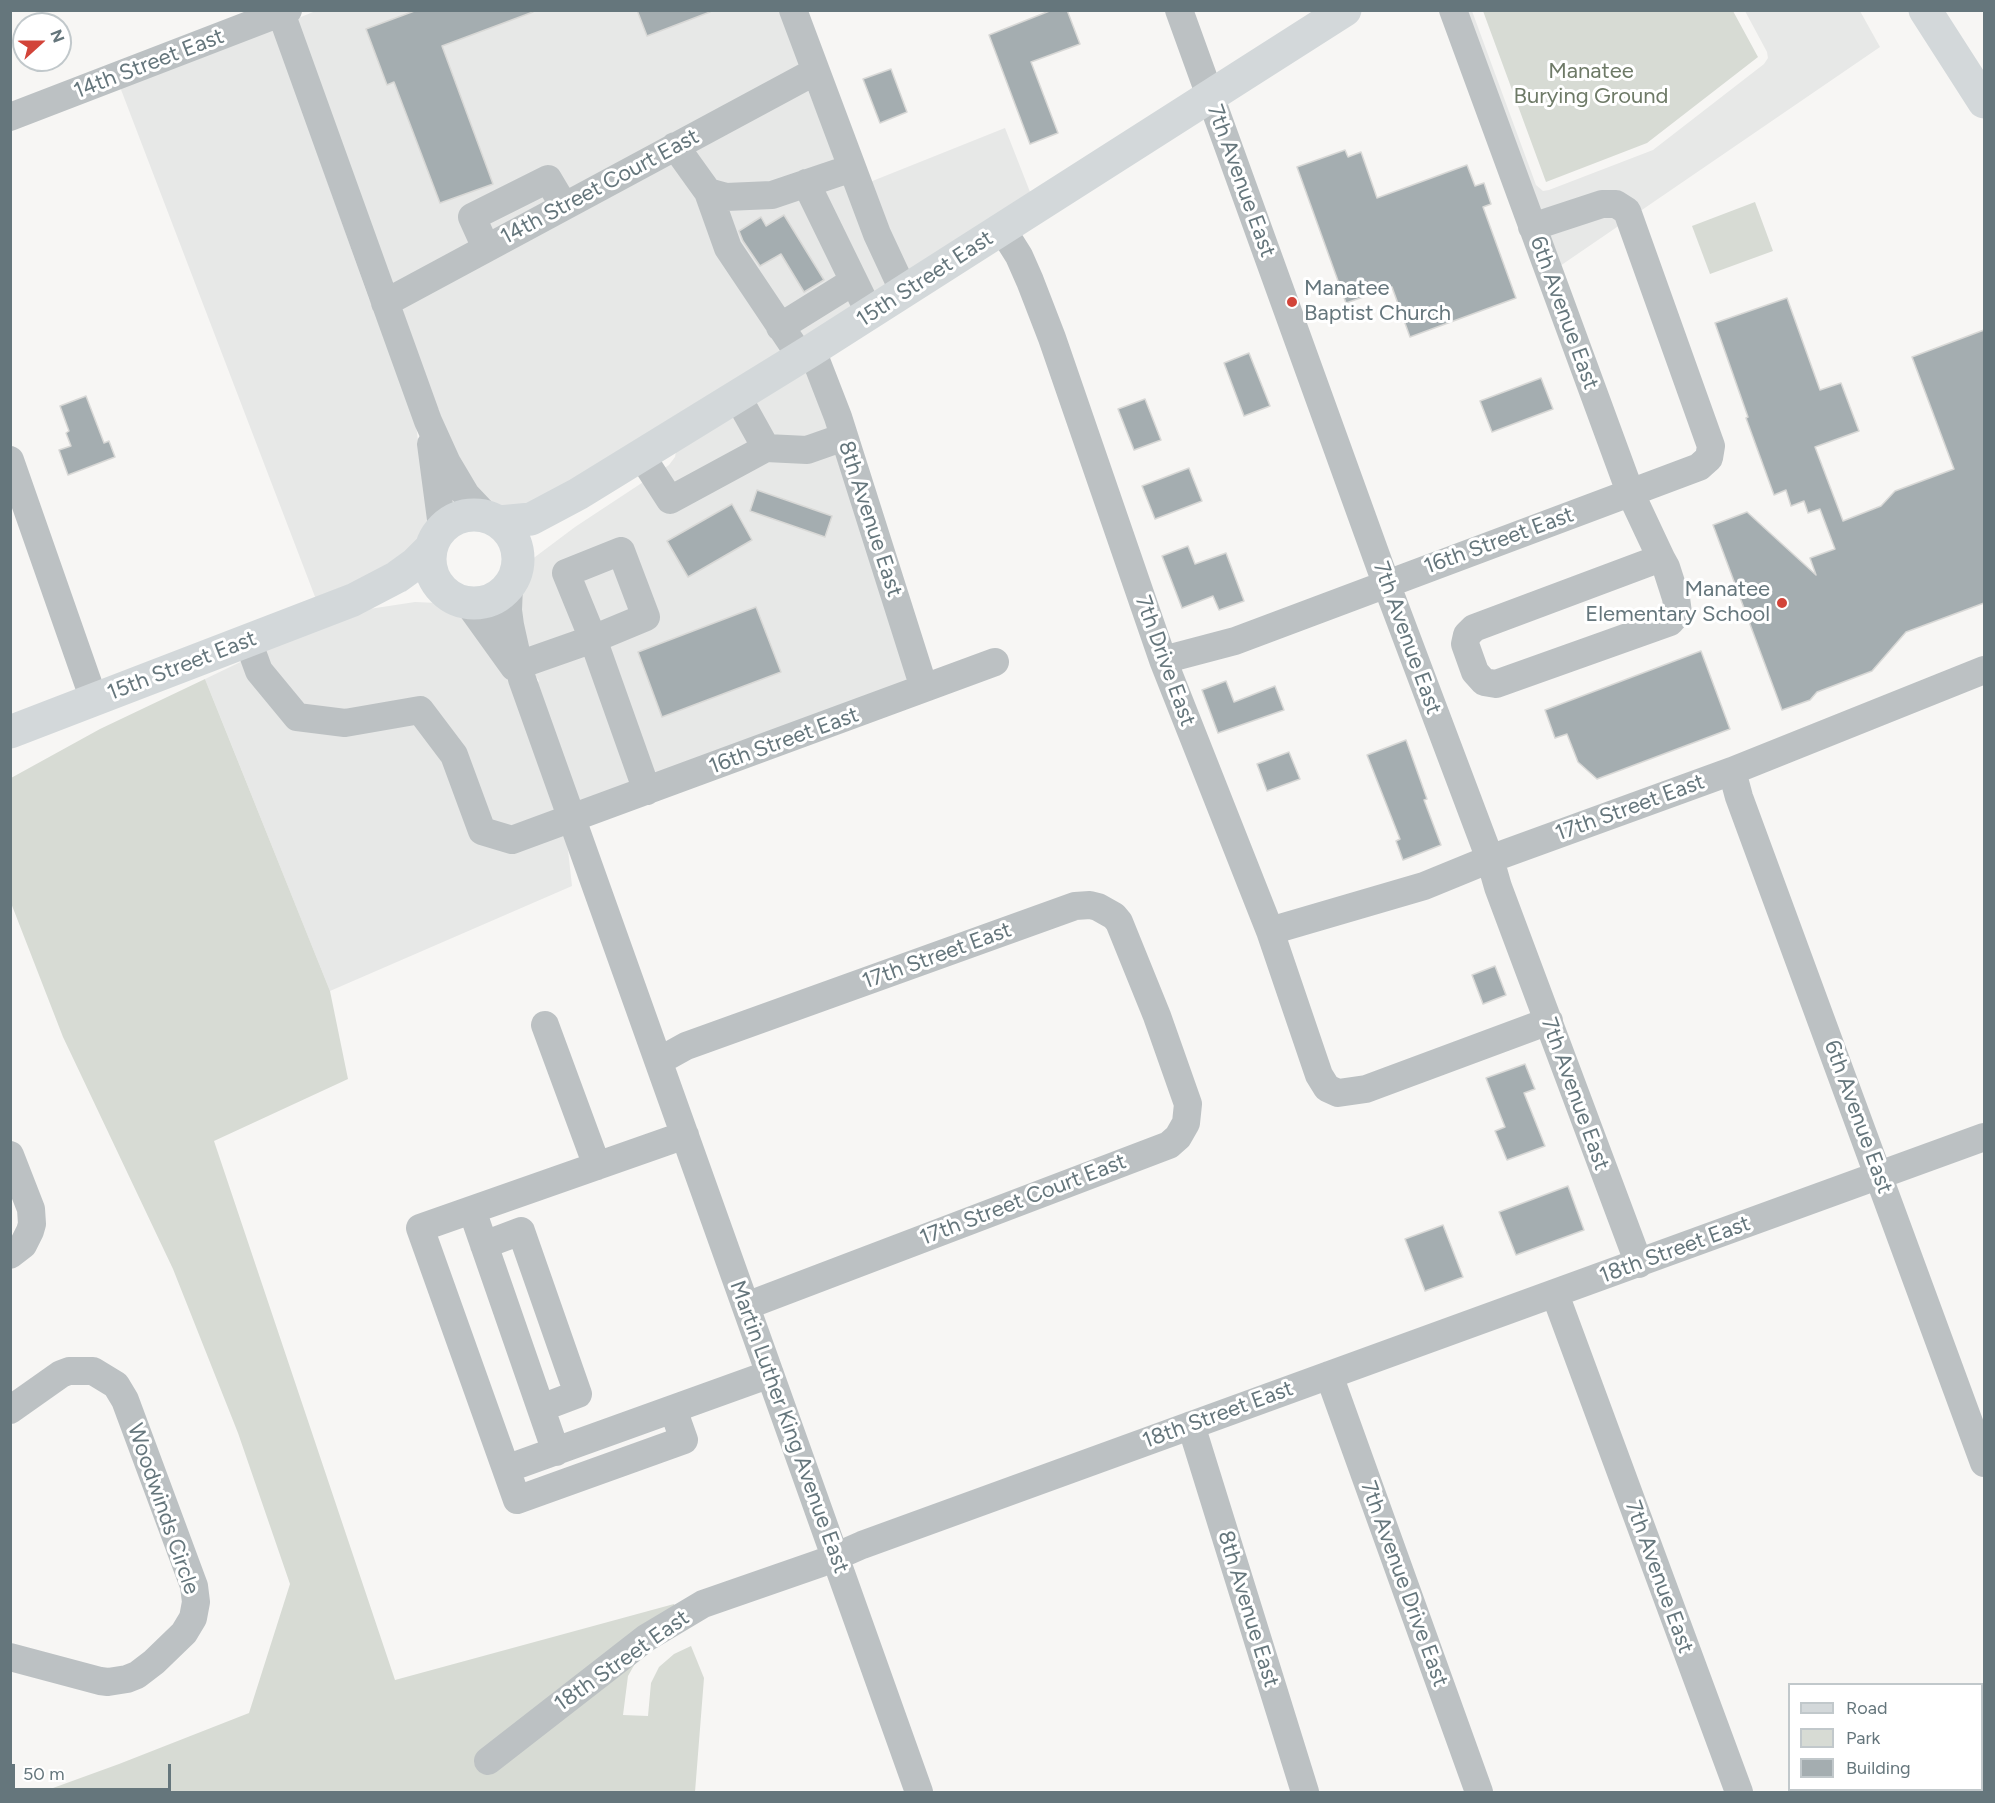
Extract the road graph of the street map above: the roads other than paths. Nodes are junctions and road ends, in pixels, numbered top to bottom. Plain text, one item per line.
1 (793, 10) edge
2 (1179, 10) edge
3 (1345, 10) edge
4 (1453, 10) edge
5 (1925, 10) edge
6 (283, 11) edge
7 (814, 72) junction
8 (1210, 95) junction
9 (1984, 102) edge
10 (10, 117) edge
11 (675, 146) junction
12 (852, 168) junction
13 (806, 183) junction
14 (708, 192) junction
15 (1533, 227) junction
16 (1002, 229) junction
17 (854, 281) junction
18 (904, 292) junction
19 (385, 303) junction
20 (870, 314) junction
21 (780, 327) junction
22 (806, 354) junction
23 (737, 396) junction
24 (428, 421) junction
25 (844, 436) junction
26 (766, 448) junction
27 (657, 453) junction
28 (10, 460) edge
29 (1630, 492) junction
30 (492, 519) junction
31 (436, 537) junction
32 (1661, 558) junction
33 (514, 572) junction
34 (1386, 583) junction
35 (456, 598) junction
36 (353, 600) junction
37 (248, 641) junction
38 (1163, 660) junction
39 (995, 662) dead end
40 (1984, 670) edge
41 (520, 672) junction
42 (924, 688) junction
43 (94, 700) junction
44 (10, 732) edge
45 (1732, 771) junction
46 (647, 791) junction
47 (573, 819) junction
48 (1490, 859) junction
49 (1270, 931) junction
50 (1157, 1016) joint
51 (1549, 1021) junction
52 (545, 1025) dead end
53 (659, 1061) junction
54 (685, 1135) junction
55 (1984, 1137) edge
56 (10, 1155) edge
57 (597, 1166) junction
58 (1880, 1176) junction
59 (472, 1210) junction
60 (484, 1245) junction
61 (10, 1255) edge
62 (1639, 1264) junction
63 (1555, 1294) junction
64 (746, 1306) junction
65 (770, 1374) junction
66 (1329, 1375) junction
67 (541, 1408) junction
68 (673, 1409) junction
69 (10, 1410) edge
70 (1191, 1425) junction
71 (556, 1452) junction
72 (1984, 1463) edge
73 (506, 1469) junction
74 (835, 1557) junction
75 (10, 1657) edge
76 (488, 1761) dead end
77 (919, 1792) edge
78 (1305, 1792) edge
79 (1479, 1792) edge
80 (1739, 1792) edge

1 - 7 street
2 - 8 street, 7th Avenue East
3 - 8 main road, 15th Street East
4 - 15 street, 6th Avenue East
5 - 9 main road
6 - 10 street, 14th Street East
6 - 19 street
7 - 11 street, 14th Street Court East
7 - 12 street
8 - 16 main road, 15th Street East
8 - 34 street, 7th Avenue East
11 - 14 street, 8th Avenue East
11 - 19 street, 14th Street Court East
12 - 13 street
12 - 18 street
13 - 14 street
13 - 17 street
14 - 21 street, 8th Avenue East
15 - 29 street, 6th Avenue East
15 - 29 street, 16th Street East
16 - 18 main road, 15th Street East
16 - 38 street, 7th Drive East
17 - 20 street
17 - 21 street
18 - 20 main road, 15th Street East
19 - 24 street
20 - 22 main road, 15th Street East
21 - 22 street, 8th Avenue East
22 - 23 main road, 15th Street East
22 - 25 street, 8th Avenue East
23 - 26 street
23 - 27 main road, 15th Street East
24 - 30 street
24 - 31 street
25 - 26 street
25 - 42 street, 8th Avenue East
26 - 27 street
27 - 30 main road
27 - 33 main road, 15th Street East
28 - 43 street
29 - 32 street, 6th Avenue East
29 - 34 street, 16th Street East
30 - 31 main road
30 - 33 main road
31 - 35 main road
31 - 36 main road, 15th Street East
32 - 32 street, 6th Avenue East
33 - 35 main road
33 - 41 street
34 - 38 street, 16th Street East
34 - 48 street, 7th Avenue East
35 - 36 main road, 15th Street East
35 - 41 street
36 - 37 main road, 15th Street East
37 - 43 main road, 15th Street East
37 - 47 street, 16th Street East
38 - 49 street, 7th Drive East
39 - 42 street, 16th Street East
40 - 45 street, 17th Street East
41 - 46 street
41 - 47 street, Martin Luther King Avenue East
42 - 46 street, 16th Street East
43 - 44 main road, 15th Street East
45 - 48 street, 17th Street East
45 - 58 street, 6th Avenue East
46 - 47 street, 16th Street East
47 - 53 street, Martin Luther King Avenue East
48 - 49 street, 17th Street East
48 - 51 street, 7th Avenue East
49 - 51 street, 7th Drive East
50 - 53 street, 17th Street East
50 - 64 street, 17th Street Court East
51 - 62 street, 7th Avenue East
52 - 57 street
53 - 54 street, Martin Luther King Avenue East
54 - 57 street
54 - 64 street, Martin Luther King Avenue East
55 - 58 street, 18th Street East
56 - 61 street
57 - 59 street
58 - 62 street, 18th Street East
58 - 72 street, 6th Avenue East
59 - 60 street
59 - 73 street
60 - 67 street
60 - 67 street
62 - 63 street, 18th Street East
63 - 66 street, 18th Street East
63 - 80 street, 7th Avenue East
64 - 65 street, Martin Luther King Avenue East
65 - 68 street
65 - 74 street, Martin Luther King Avenue East
66 - 70 street, 18th Street East
66 - 79 street, 7th Avenue Drive East
67 - 71 street
68 - 71 street
68 - 73 street
69 - 75 street, Woodwinds Circle
70 - 74 street, 18th Street East
70 - 78 street, 8th Avenue East
71 - 73 street
74 - 76 street, 18th Street East
74 - 77 street, Martin Luther King Avenue East

